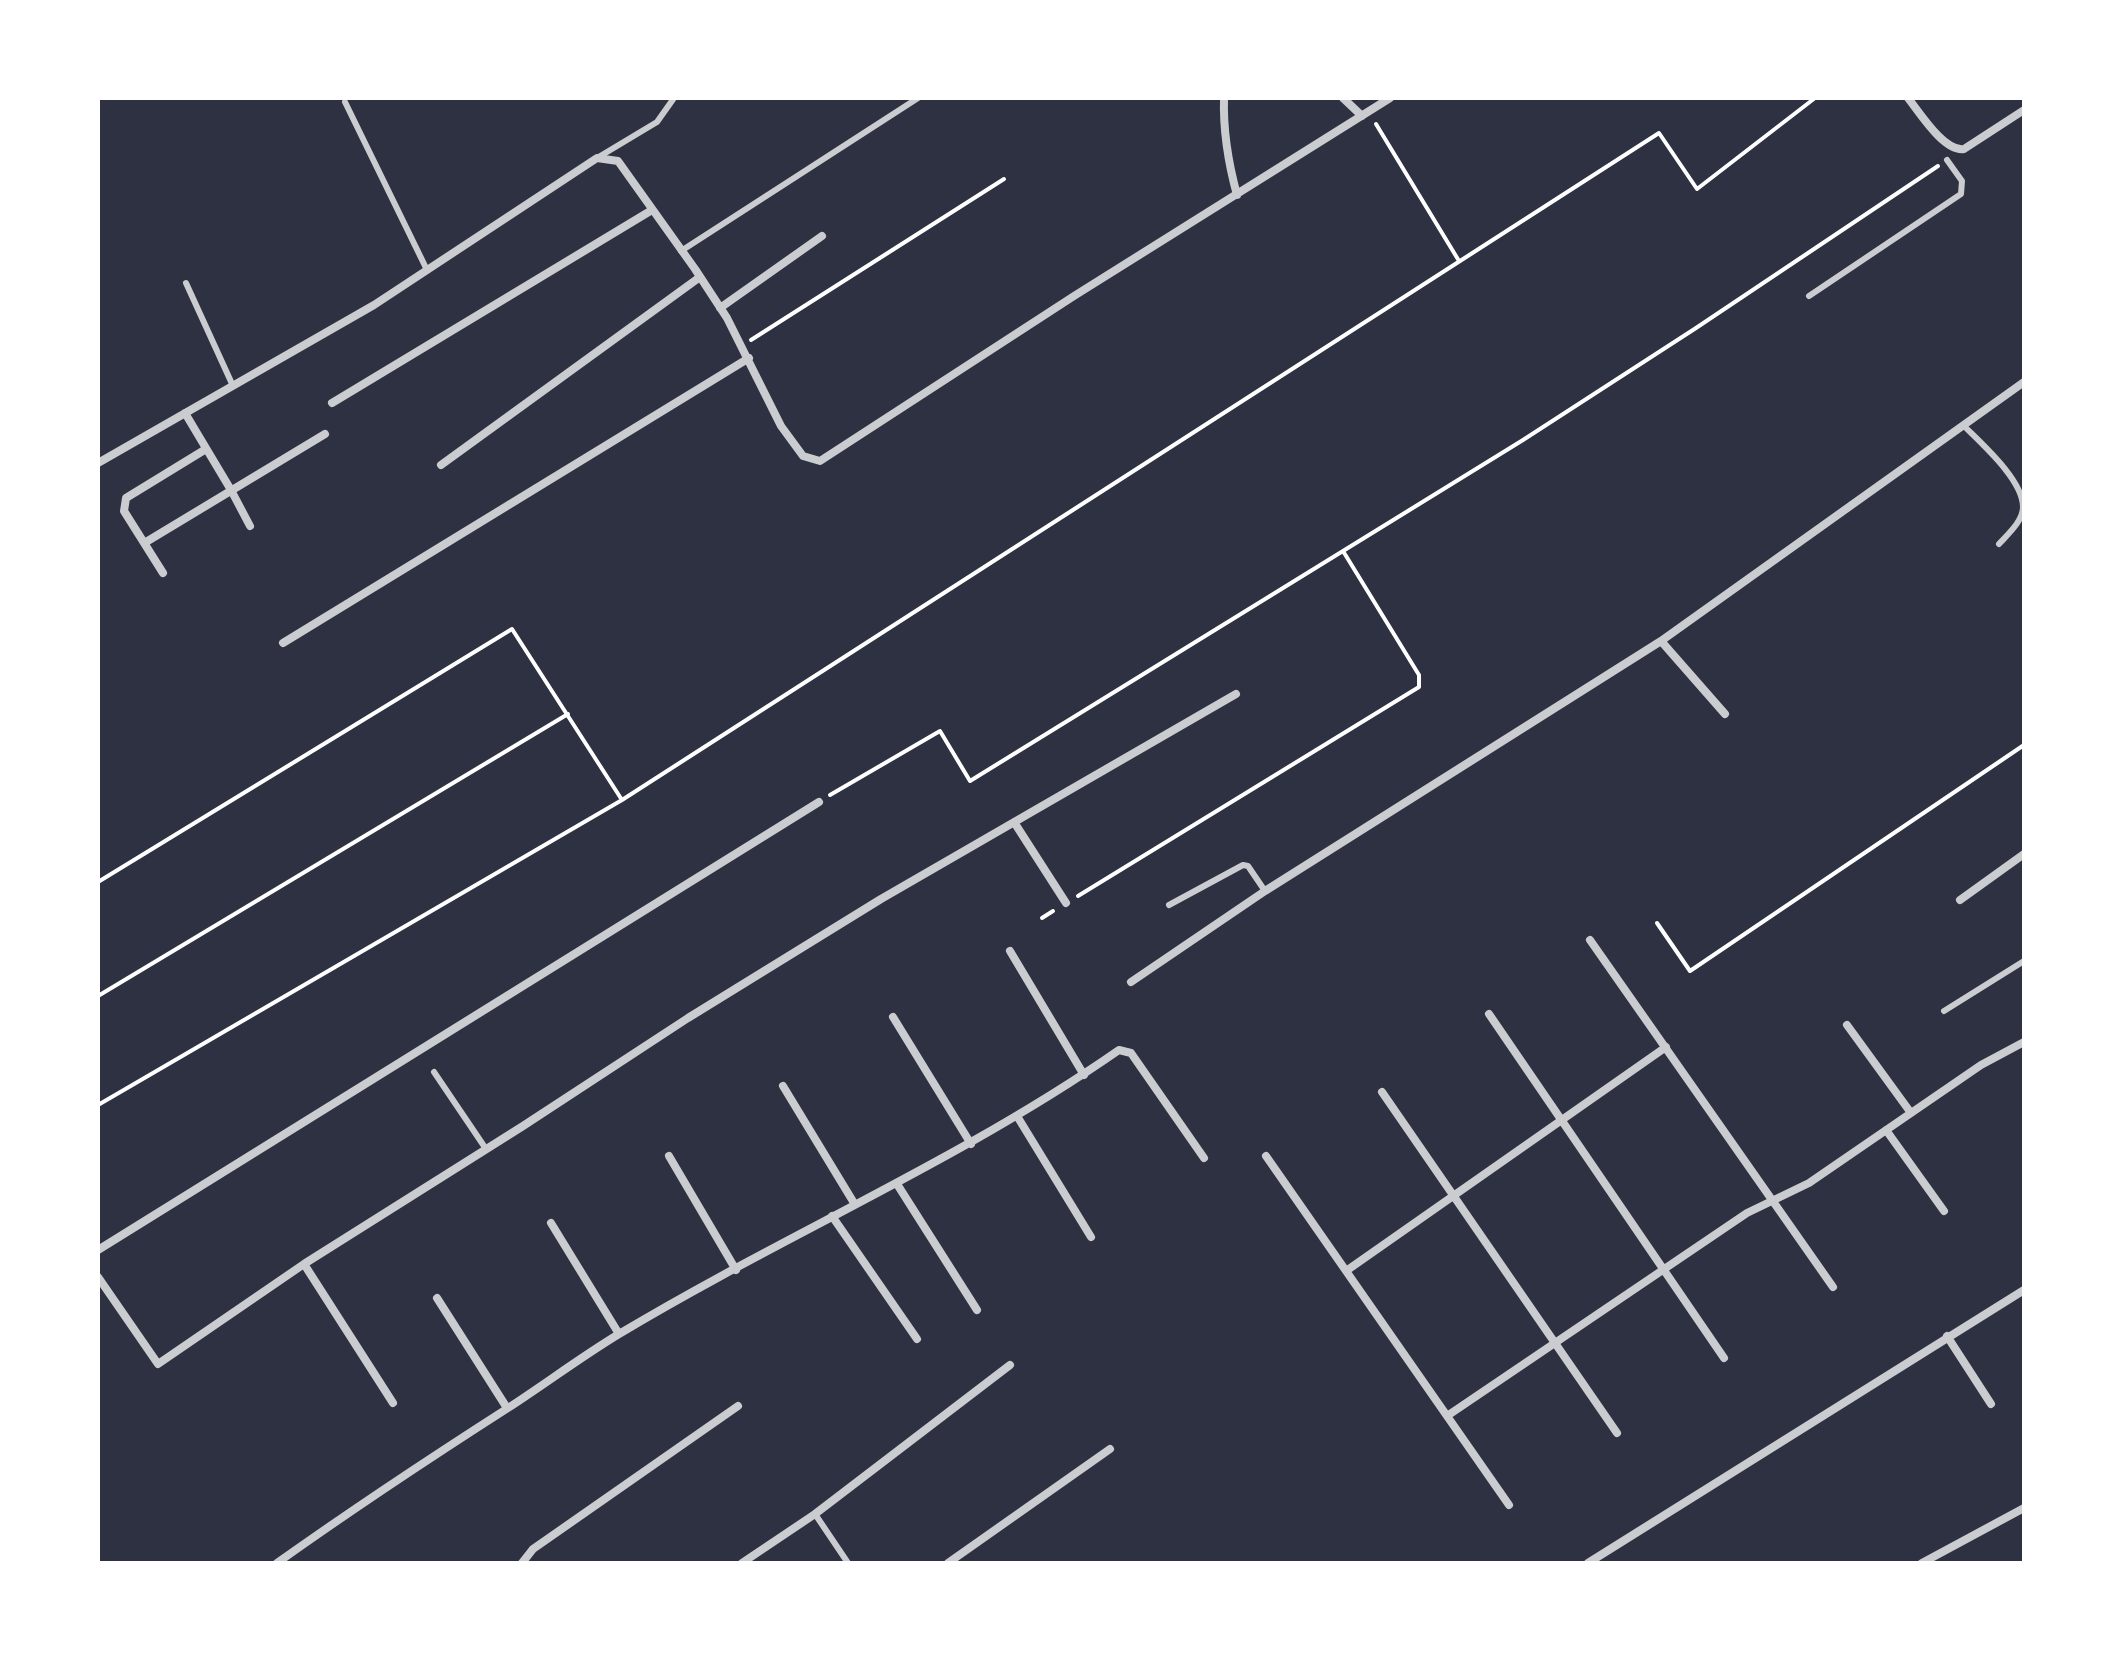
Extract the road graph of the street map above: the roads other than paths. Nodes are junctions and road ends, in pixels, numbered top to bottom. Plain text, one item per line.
1 (674, 98) edge
2 (918, 98) edge
3 (1224, 98) edge
4 (1343, 98) edge
5 (1390, 98) edge
6 (1908, 98) edge
7 (345, 102) dead end
8 (2024, 110) edge
9 (1365, 114) junction
10 (597, 158) junction
11 (1947, 160) road end
12 (1237, 195) junction
13 (652, 210) junction
14 (822, 236) dead end
15 (681, 251) junction
16 (427, 270) junction
17 (700, 277) junction
18 (186, 283) dead end
19 (1809, 296) dead end
20 (720, 308) junction
21 (749, 358) junction
22 (2024, 382) edge
23 (233, 386) junction
24 (332, 403) dead end
25 (185, 413) junction
26 (1964, 426) junction
27 (325, 434) dead end
28 (206, 449) junction
29 (98, 463) edge
30 (441, 465) dead end
31 (231, 490) junction
32 (250, 526) dead end
33 (146, 542) junction
34 (1999, 544) dead end
35 (163, 573) dead end
36 (1661, 641) junction
37 (283, 643) dead end
38 (1236, 694) dead end
39 (1725, 714) dead end
40 (819, 802) road end
41 (1014, 822) junction
42 (2024, 854) edge
43 (1265, 891) junction
44 (1960, 900) dead end
45 (1066, 903) road end
46 (1169, 905) dead end
47 (1590, 940) dead end
48 (1010, 951) dead end
49 (2024, 961) edge
50 (1131, 982) dead end
51 (1944, 1011) dead end
52 (1489, 1014) dead end
53 (893, 1017) dead end
54 (1847, 1025) dead end
55 (2024, 1042) edge
56 (1666, 1047) junction
57 (434, 1072) dead end
58 (1084, 1075) junction
59 (783, 1086) dead end
60 (1382, 1092) dead end
61 (1911, 1113) junction
62 (1017, 1116) junction
63 (1562, 1120) junction
64 (1886, 1130) junction
65 (971, 1144) junction
66 (486, 1149) junction
67 (669, 1156) dead end
68 (1266, 1156) dead end
69 (1204, 1158) dead end
70 (897, 1184) junction
71 (1454, 1196) junction
72 (1773, 1201) junction
73 (854, 1203) junction
74 (1944, 1211) dead end
75 (832, 1216) junction
76 (551, 1223) dead end
77 (1091, 1237) dead end
78 (98, 1250) edge
79 (304, 1264) junction
80 (736, 1270) junction
81 (1664, 1270) junction
82 (1346, 1271) junction
83 (98, 1277) edge
84 (1833, 1287) dead end
85 (2024, 1290) edge
86 (437, 1298) dead end
87 (977, 1310) dead end
88 (619, 1334) junction
89 (1947, 1336) junction
90 (917, 1339) dead end
91 (1555, 1343) junction
92 (1724, 1358) dead end
93 (1010, 1365) dead end
94 (393, 1403) dead end
95 (1991, 1404) dead end
96 (738, 1406) dead end
97 (507, 1408) junction
98 (1447, 1416) junction
99 (1617, 1433) dead end
100 (1110, 1449) dead end
101 (1509, 1505) dead end
102 (2024, 1508) edge
103 (815, 1514) junction
104 (277, 1563) edge
105 (522, 1563) edge
106 (742, 1563) edge
107 (848, 1563) edge
108 (948, 1563) edge
109 (1588, 1563) edge
110 (1922, 1563) edge

1 - 10 lane
2 - 15 lane
3 - 12 street
4 - 9 street
5 - 9 street
6 - 8 street
7 - 16 lane
9 - 12 street
10 - 13 street
10 - 16 street
11 - 19 lane
12 - 21 street
13 - 15 street
13 - 24 street
14 - 20 street
15 - 17 street
16 - 23 street
17 - 20 street
17 - 30 street
18 - 23 lane
20 - 21 street
21 - 37 street
22 - 26 street
23 - 25 street
25 - 28 street
25 - 29 street
26 - 34 lane
26 - 36 street
27 - 31 street
28 - 31 street
28 - 33 street
31 - 32 street
31 - 33 street
33 - 35 street
36 - 39 street
36 - 43 street
38 - 41 street
40 - 78 street
41 - 45 street
41 - 66 street
42 - 44 street
43 - 46 lane
43 - 50 street
47 - 56 street
48 - 58 street
49 - 51 lane
52 - 63 street
53 - 65 street
54 - 61 street
55 - 61 street
56 - 63 street
56 - 72 street
57 - 66 lane
58 - 62 street
58 - 69 street
59 - 73 street
60 - 71 street
61 - 64 street
62 - 65 street
62 - 77 street
63 - 71 street
63 - 81 street
64 - 72 street
64 - 74 street
65 - 70 street
66 - 79 street
67 - 80 street
68 - 82 street
70 - 73 street
70 - 87 street
71 - 82 street
71 - 91 street
72 - 81 street
72 - 84 street
73 - 75 street
75 - 80 street
75 - 90 street
76 - 88 street
79 - 83 street
79 - 94 street
80 - 88 street
81 - 91 street
81 - 92 street
82 - 98 street
85 - 89 street
86 - 97 street
88 - 97 street
89 - 95 street
89 - 109 street
91 - 98 street
91 - 99 street
93 - 103 street
96 - 105 street
97 - 104 street
98 - 101 street
100 - 108 street
102 - 110 street
103 - 106 street
103 - 107 lane

